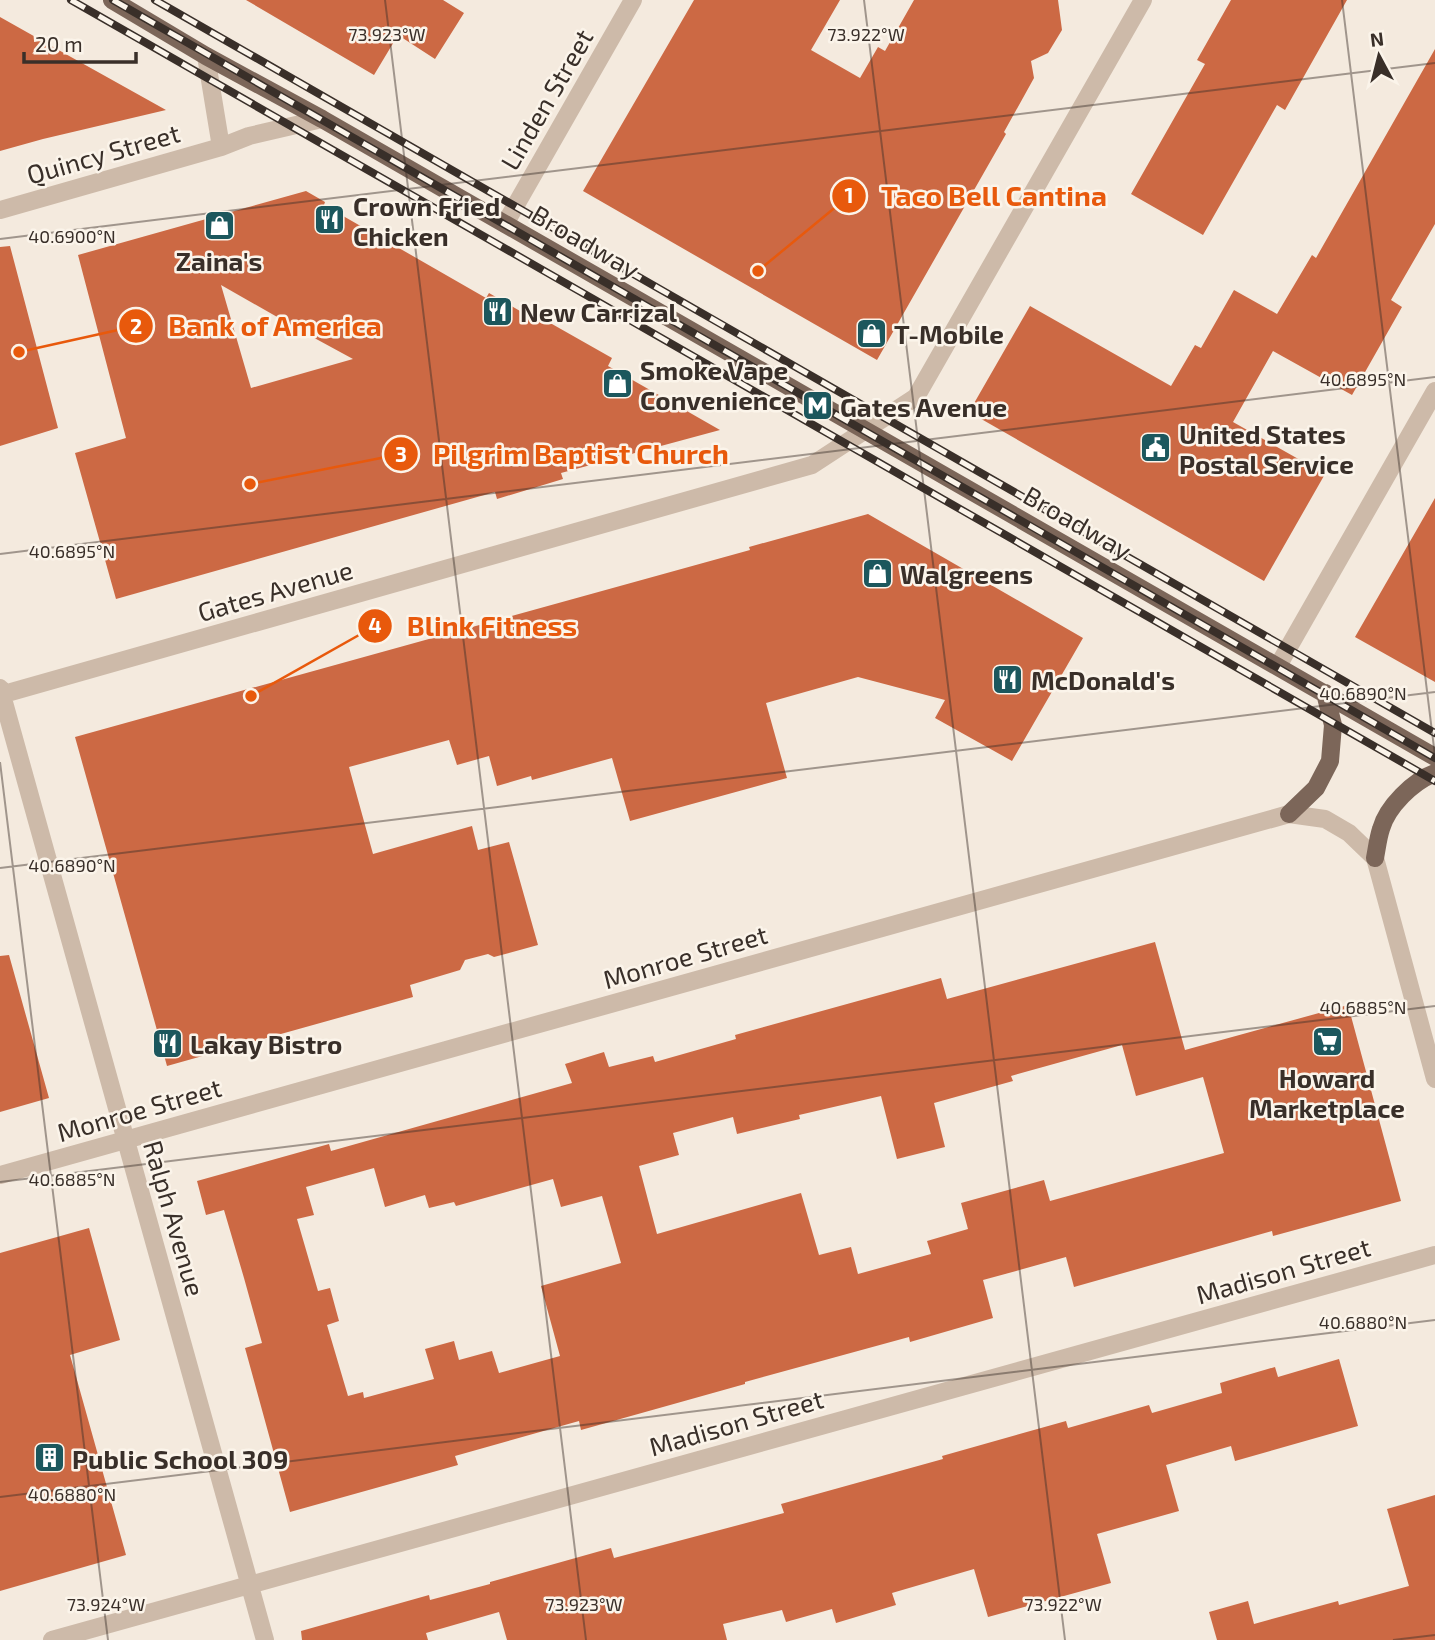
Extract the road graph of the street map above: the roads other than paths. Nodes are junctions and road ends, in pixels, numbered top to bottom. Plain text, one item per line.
1 (112, 0) edge
2 (633, 0) edge
3 (1143, 0) edge
4 (206, 55) junction
5 (322, 119) junction
6 (221, 147) junction
7 (0, 210) edge
8 (505, 224) junction
9 (1435, 391) edge
10 (866, 431) junction
11 (1278, 666) junction
12 (1, 693) edge
13 (1325, 693) junction
14 (1435, 757) edge
15 (1435, 773) edge
16 (1290, 814) junction
17 (1375, 858) junction
18 (1435, 1079) edge
19 (126, 1140) junction
20 (0, 1175) edge
21 (1435, 1255) edge
22 (250, 1585) junction
23 (52, 1640) edge
24 (265, 1640) edge

1 - 4 main road, Broadway
2 - 8 street, Linden Street
3 - 10 street, Gates Avenue
4 - 5 main road, Broadway
4 - 6 street, Quincy Street
5 - 6 street, Quincy Street
5 - 8 main road, Broadway
6 - 7 street, Quincy Street
8 - 10 main road, Broadway
9 - 11 street
10 - 11 main road, Broadway
10 - 12 street, Gates Avenue
11 - 13 main road, Broadway
12 - 19 street, Ralph Avenue
13 - 14 main road, Broadway
13 - 16 main road
15 - 17 main road
16 - 17 street, Monroe Street
16 - 19 street, Monroe Street
17 - 18 street
19 - 20 street, Monroe Street
19 - 22 street, Ralph Avenue
21 - 22 street, Madison Street
22 - 23 street, Madison Street
22 - 24 street, Ralph Avenue

